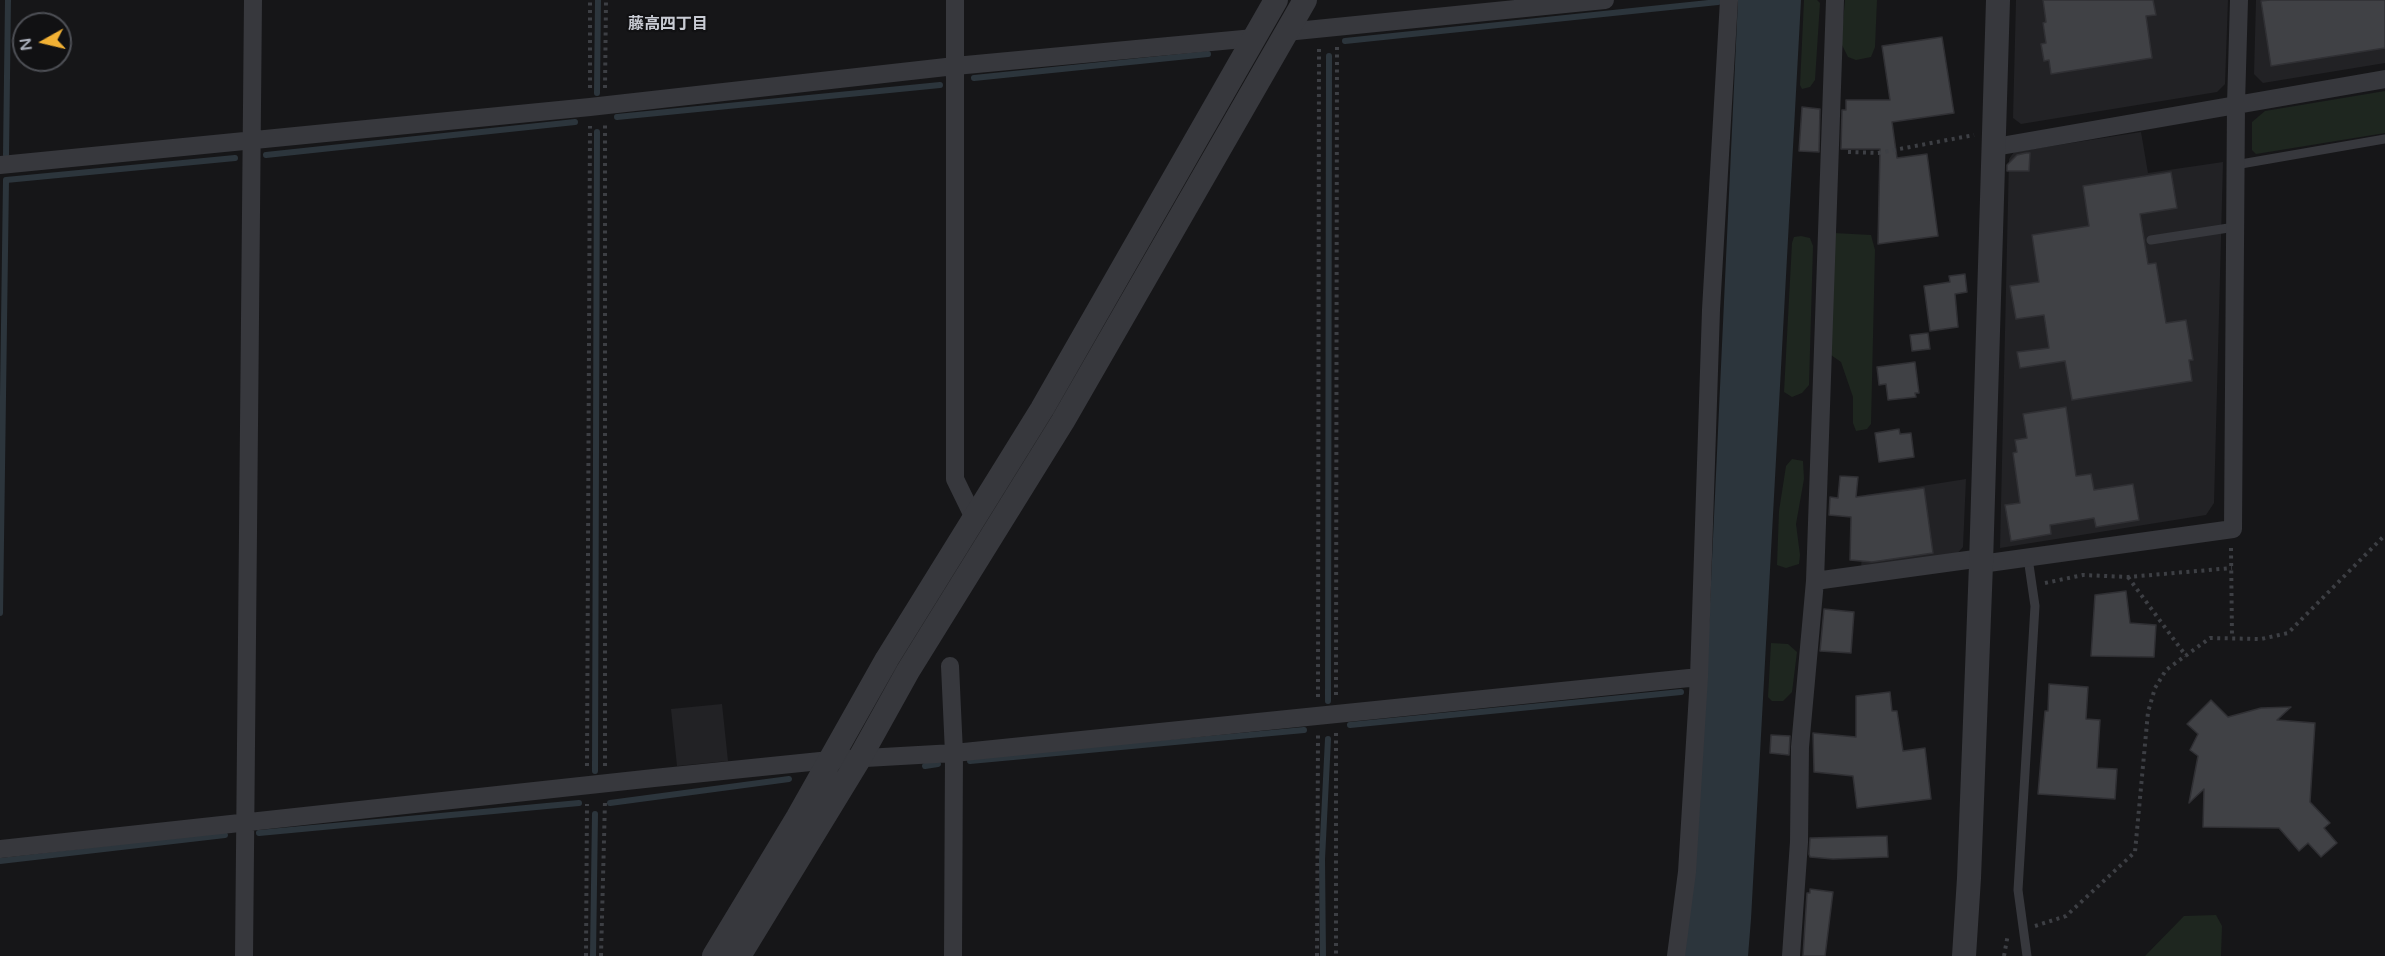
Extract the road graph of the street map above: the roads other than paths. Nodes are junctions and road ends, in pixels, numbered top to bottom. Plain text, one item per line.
1 (253, 0) edge
2 (956, 0) edge
3 (1276, 0) edge
4 (1305, 0) edge
5 (1605, 0) edge
6 (1729, 0) edge
7 (1835, 0) edge
8 (1998, 0) edge
9 (2239, 0) edge
10 (1286, 33) junction
11 (1254, 38) junction
12 (955, 66) junction
13 (2385, 79) edge
14 (2236, 104) junction
15 (1995, 139) junction
16 (2385, 139) edge
17 (252, 140) junction
18 (0, 165) edge
19 (2235, 165) junction
20 (2235, 227) junction
21 (2151, 240) dead end
22 (974, 518) junction
23 (2028, 558) junction
24 (1982, 561) junction
25 (1815, 581) junction
26 (950, 666) dead end
27 (1699, 677) junction
28 (954, 753) junction
29 (830, 760) junction
30 (858, 761) junction
31 (245, 821) junction
32 (0, 849) edge
33 (243, 956) edge
34 (714, 956) edge
35 (739, 956) edge
36 (953, 956) edge
37 (1676, 956) edge
38 (1791, 956) edge
39 (1964, 956) edge
40 (2027, 956) edge

1 - 17 street
2 - 12 street
3 - 11 street
4 - 10 street
5 - 10 street
6 - 27 street
7 - 25 street
8 - 15 street
9 - 14 street
10 - 30 street
11 - 12 street
11 - 22 street
12 - 17 street
12 - 22 street
13 - 14 street
14 - 15 street
14 - 19 street
15 - 24 street
16 - 19 lane
17 - 18 street
17 - 31 street
19 - 20 street
20 - 21 lane
20 - 23 street
22 - 29 street
23 - 24 street
23 - 40 lane
24 - 25 street
24 - 39 street
25 - 38 street
26 - 28 street
27 - 28 street
27 - 37 street
28 - 30 street
28 - 36 street
29 - 30 street
29 - 31 street
29 - 34 street
30 - 35 street
31 - 32 street
31 - 33 street

